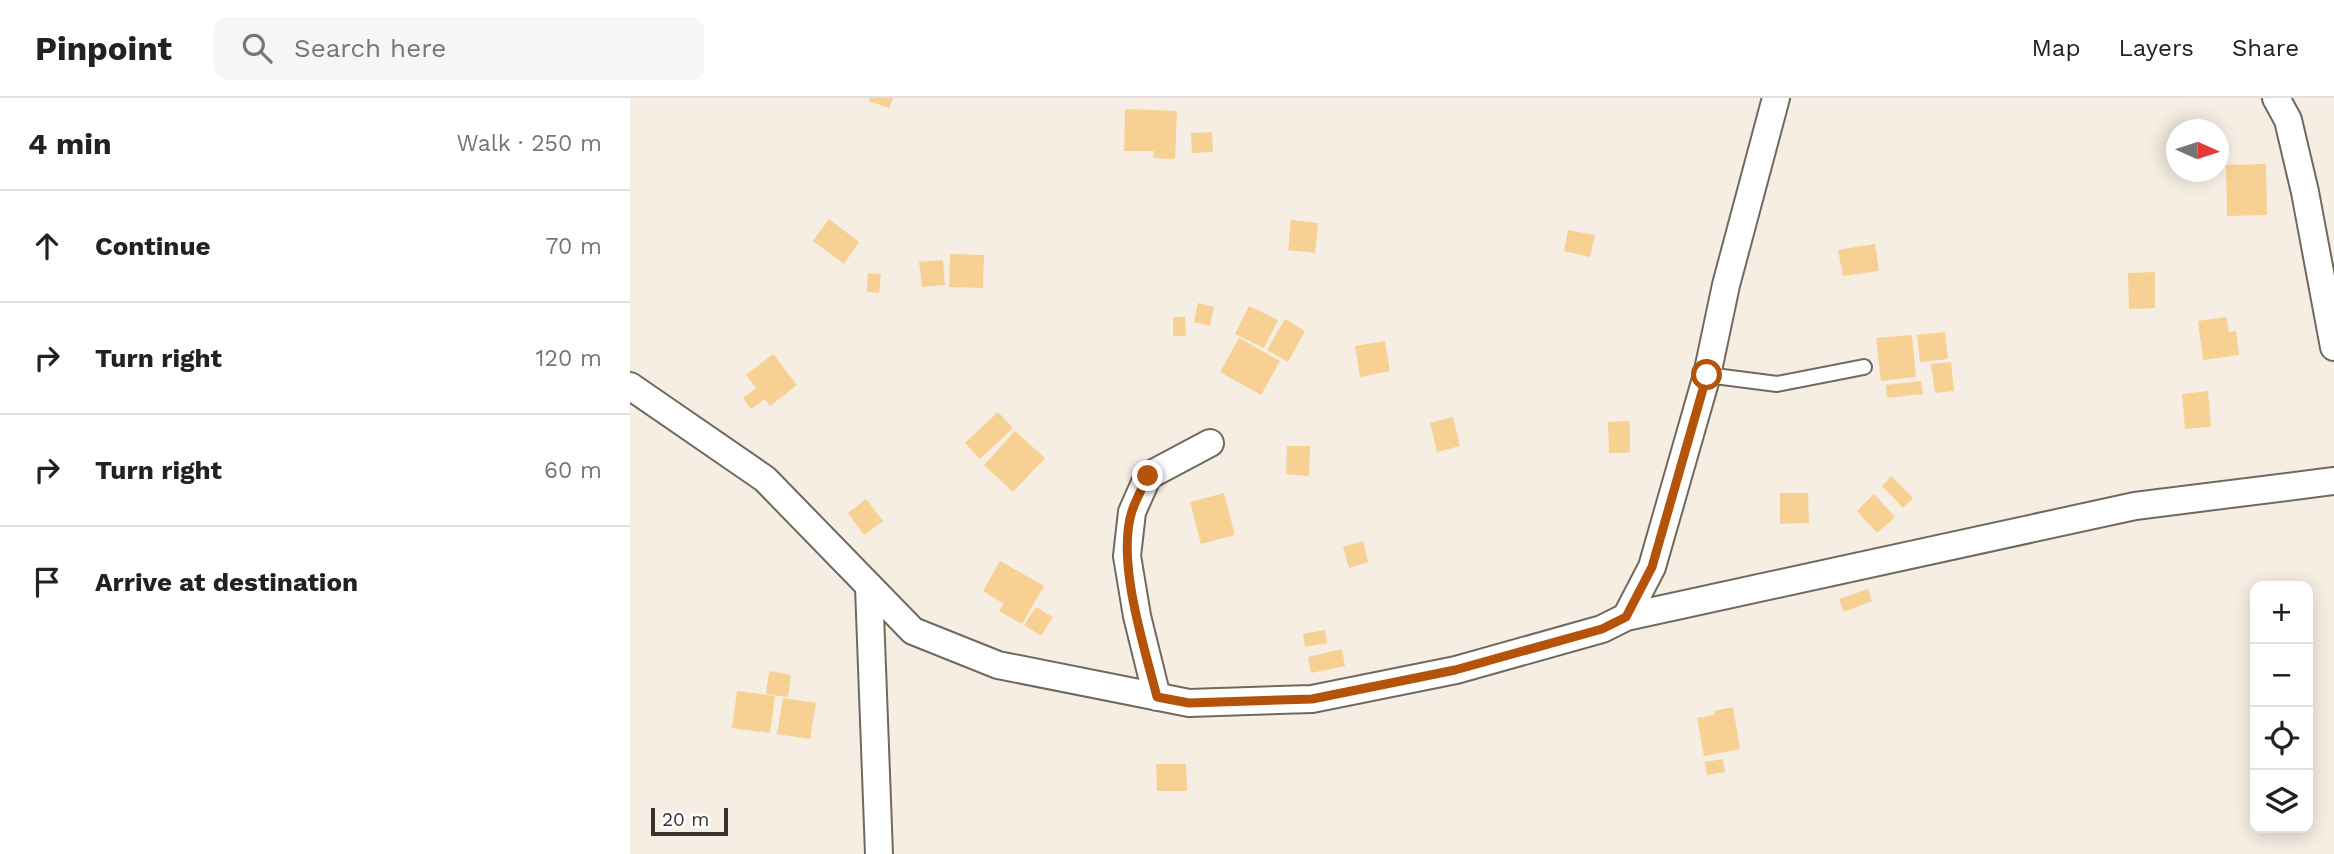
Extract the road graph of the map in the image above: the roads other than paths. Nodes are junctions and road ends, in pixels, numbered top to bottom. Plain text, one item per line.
1 (1776, 98) edge
2 (2276, 98) edge
3 (2334, 347) edge
4 (1864, 367) dead end
5 (1707, 375) junction
6 (630, 386) edge
7 (1210, 443) dead end
8 (2334, 481) edge
9 (869, 587) junction
10 (1626, 617) junction
11 (1157, 697) junction
12 (879, 854) edge

1 - 5 street
2 - 3 street
4 - 5 lane
5 - 10 street
6 - 9 street
7 - 11 street
8 - 10 street
9 - 11 street
9 - 12 street
10 - 11 street

